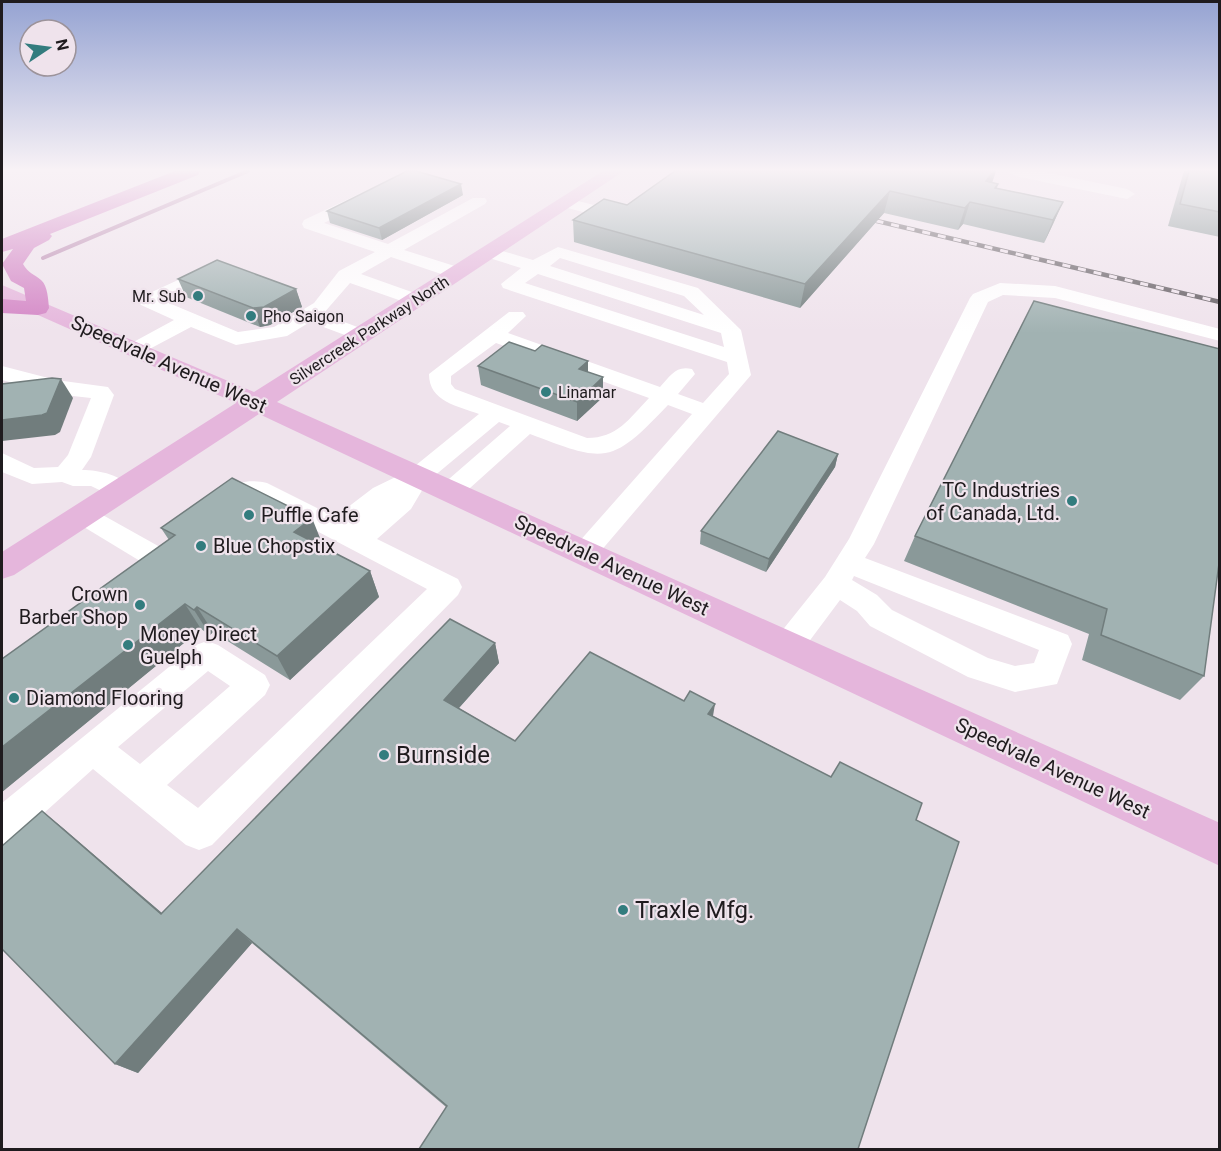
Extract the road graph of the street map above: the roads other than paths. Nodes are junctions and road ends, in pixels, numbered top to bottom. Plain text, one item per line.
1 (58, 225) edge
2 (62, 225) edge
3 (312, 225) edge
4 (437, 225) edge
5 (532, 225) edge
6 (2, 246) edge
7 (391, 251) junction
8 (489, 252) junction
9 (220, 266) edge
10 (534, 267) junction
11 (457, 273) junction
12 (346, 275) junction
13 (2, 291) edge
14 (416, 300) junction
15 (2, 306) edge
16 (38, 308) junction
17 (308, 315) junction
18 (516, 316) dead end
19 (190, 319) junction
20 (361, 335) junction
21 (493, 335) junction
22 (1220, 335) edge
23 (135, 349) junction
24 (737, 358) junction
25 (684, 374) dead end
26 (5, 376) edge
27 (664, 396) junction
28 (258, 403) junction
29 (707, 412) junction
30 (495, 413) junction
31 (526, 425) junction
32 (2, 461) edge
33 (69, 476) junction
34 (419, 476) junction
35 (120, 491) junction
36 (452, 491) junction
37 (89, 511) junction
38 (194, 524) edge
39 (347, 536) junction
40 (584, 552) junction
41 (150, 555) edge
42 (2, 567) edge
43 (841, 573) junction
44 (788, 646) junction
45 (93, 748) junction
46 (140, 786) junction
47 (2, 826) edge
48 (1220, 844) edge

1 - 6 highway
2 - 16 highway
3 - 7 lane
4 - 7 lane
5 - 8 main road, Silvercreek Parkway North
7 - 11 lane
7 - 12 lane
8 - 10 lane
8 - 11 main road, Silvercreek Parkway North
9 - 19 lane
10 - 24 lane
10 - 24 lane
11 - 14 main road, Silvercreek Parkway North
12 - 14 lane
12 - 17 lane
13 - 16 main road, Speedvale Avenue West
14 - 20 main road, Silvercreek Parkway North
15 - 16 highway
16 - 23 main road, Speedvale Avenue West
17 - 19 lane
17 - 20 lane
18 - 21 lane
19 - 23 lane
20 - 28 main road, Silvercreek Parkway North
21 - 27 lane
21 - 30 lane
22 - 43 lane
23 - 28 main road, Speedvale Avenue West
24 - 29 lane
25 - 27 lane
26 - 33 lane
27 - 29 lane
27 - 31 lane
28 - 34 main road, Speedvale Avenue West
28 - 35 main road, Silvercreek Parkway North
29 - 40 lane
30 - 31 lane
30 - 34 lane
31 - 36 lane
32 - 33 lane
33 - 35 lane
33 - 37 lane
34 - 36 main road, Speedvale Avenue West
34 - 39 lane
35 - 37 main road, Silvercreek Parkway North
36 - 40 main road, Speedvale Avenue West
37 - 41 lane
37 - 42 main road, Silvercreek Parkway North
38 - 39 lane
39 - 46 lane
40 - 44 main road, Speedvale Avenue West
43 - 43 lane
43 - 44 lane
44 - 48 main road, Speedvale Avenue West
45 - 46 lane
45 - 46 lane
45 - 47 lane

